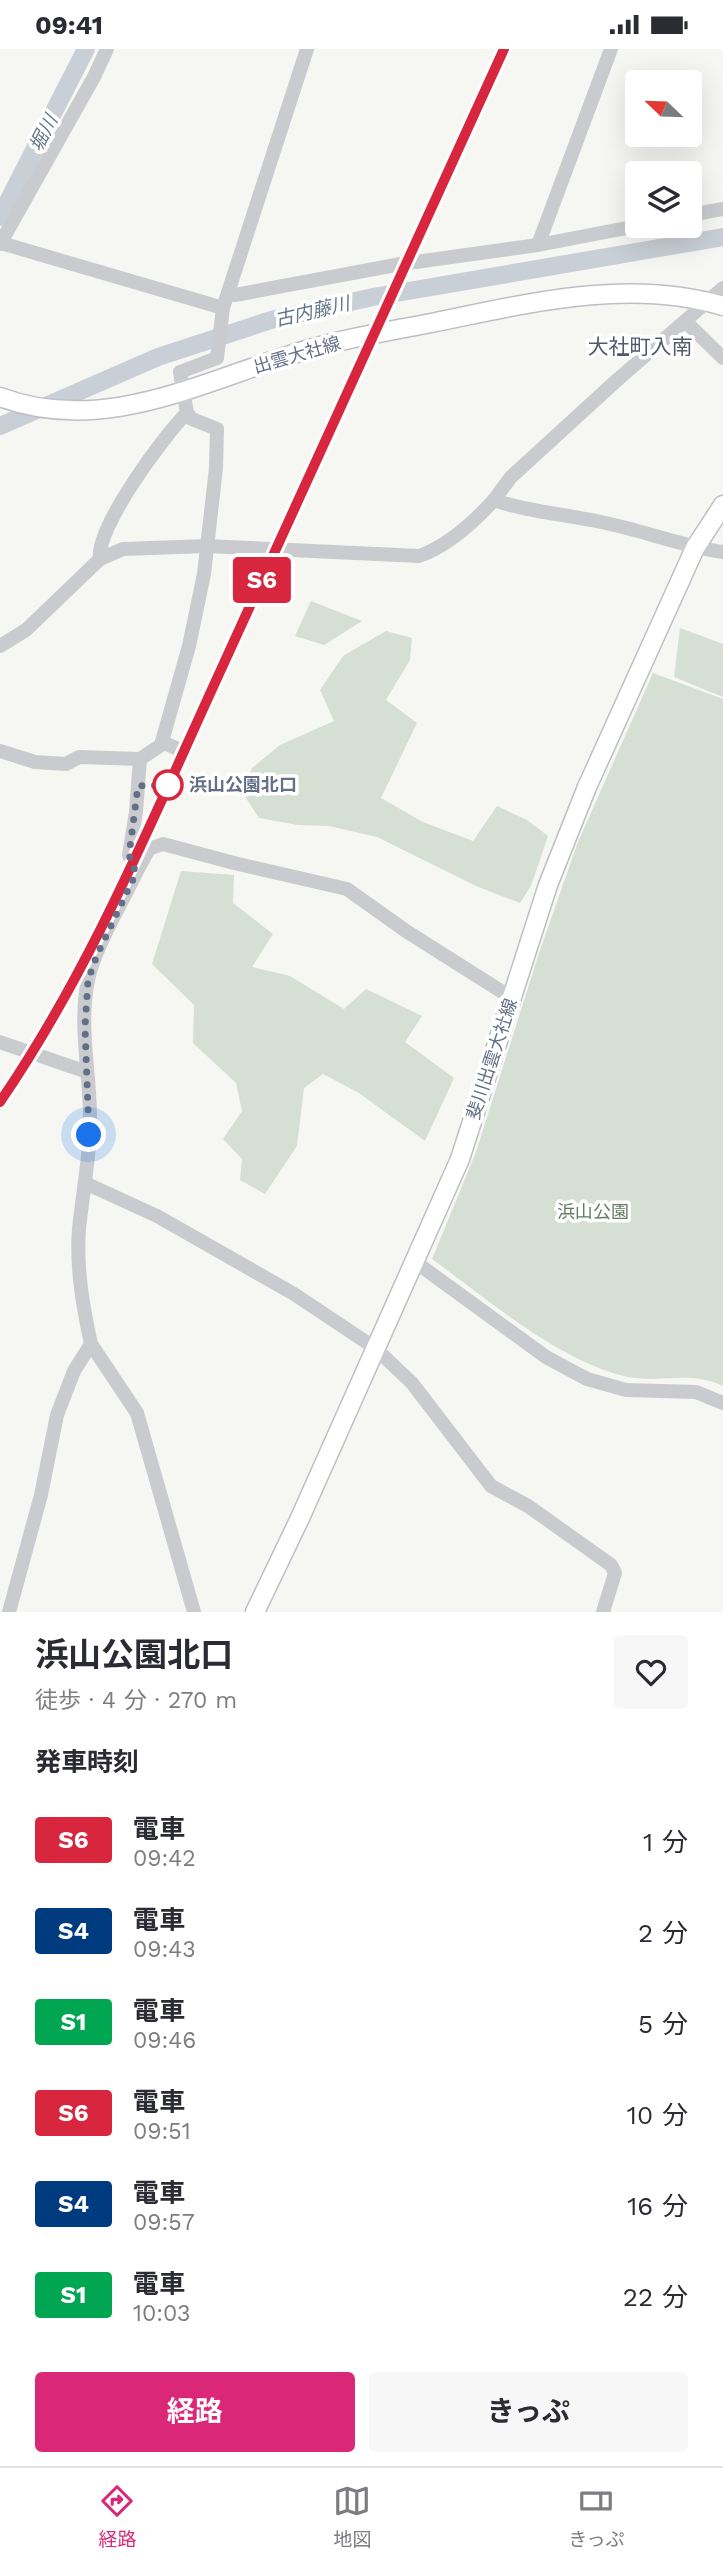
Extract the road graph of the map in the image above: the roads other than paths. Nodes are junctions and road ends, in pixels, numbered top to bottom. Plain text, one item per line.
1 (107, 49) edge
2 (307, 49) edge
3 (611, 49) edge
4 (723, 209) edge
5 (702, 213) edge
6 (625, 228) edge
7 (0, 243) edge
8 (538, 245) junction
9 (723, 288) edge
10 (228, 293) junction
11 (715, 303) edge
12 (222, 314) junction
13 (686, 322) junction
14 (723, 358) edge
15 (185, 389) junction
16 (0, 397) edge
17 (187, 413) junction
18 (494, 500) junction
19 (723, 505) edge
20 (206, 545) junction
21 (695, 548) junction
22 (723, 552) edge
23 (100, 559) junction
24 (0, 646) edge
25 (162, 742) junction
26 (178, 749) dead end
27 (0, 751) edge
28 (140, 759) junction
29 (136, 873) junction
30 (512, 998) junction
31 (0, 1042) edge
32 (87, 1072) junction
33 (85, 1183) junction
34 (414, 1261) junction
35 (91, 1344) junction
36 (376, 1348) junction
37 (723, 1403) edge
38 (9, 1612) edge
39 (194, 1612) edge
40 (255, 1612) edge
41 (603, 1612) edge

1 - 7 street
2 - 10 street
3 - 8 street
4 - 5 street
6 - 8 street
7 - 12 street
8 - 10 street
9 - 11 street
10 - 12 street
11 - 13 street
11 - 15 main road, 出雲大社線
12 - 15 street
13 - 14 street
13 - 18 street
15 - 16 main road, 出雲大社線
15 - 17 street
17 - 20 street
17 - 23 street
18 - 20 street
18 - 21 street
19 - 21 main road, 斐川出雲大社線
20 - 23 street
20 - 25 street
21 - 22 street
21 - 30 main road, 斐川出雲大社線
23 - 24 street
25 - 26 street
25 - 28 street
27 - 28 street
28 - 29 street
29 - 30 street
29 - 32 street
30 - 34 main road, 斐川出雲大社線
31 - 32 street
32 - 33 street
33 - 35 street
33 - 36 street
34 - 36 main road, 斐川出雲大社線
34 - 37 street
35 - 38 street
35 - 39 street
36 - 40 main road, 斐川出雲大社線
36 - 41 street

